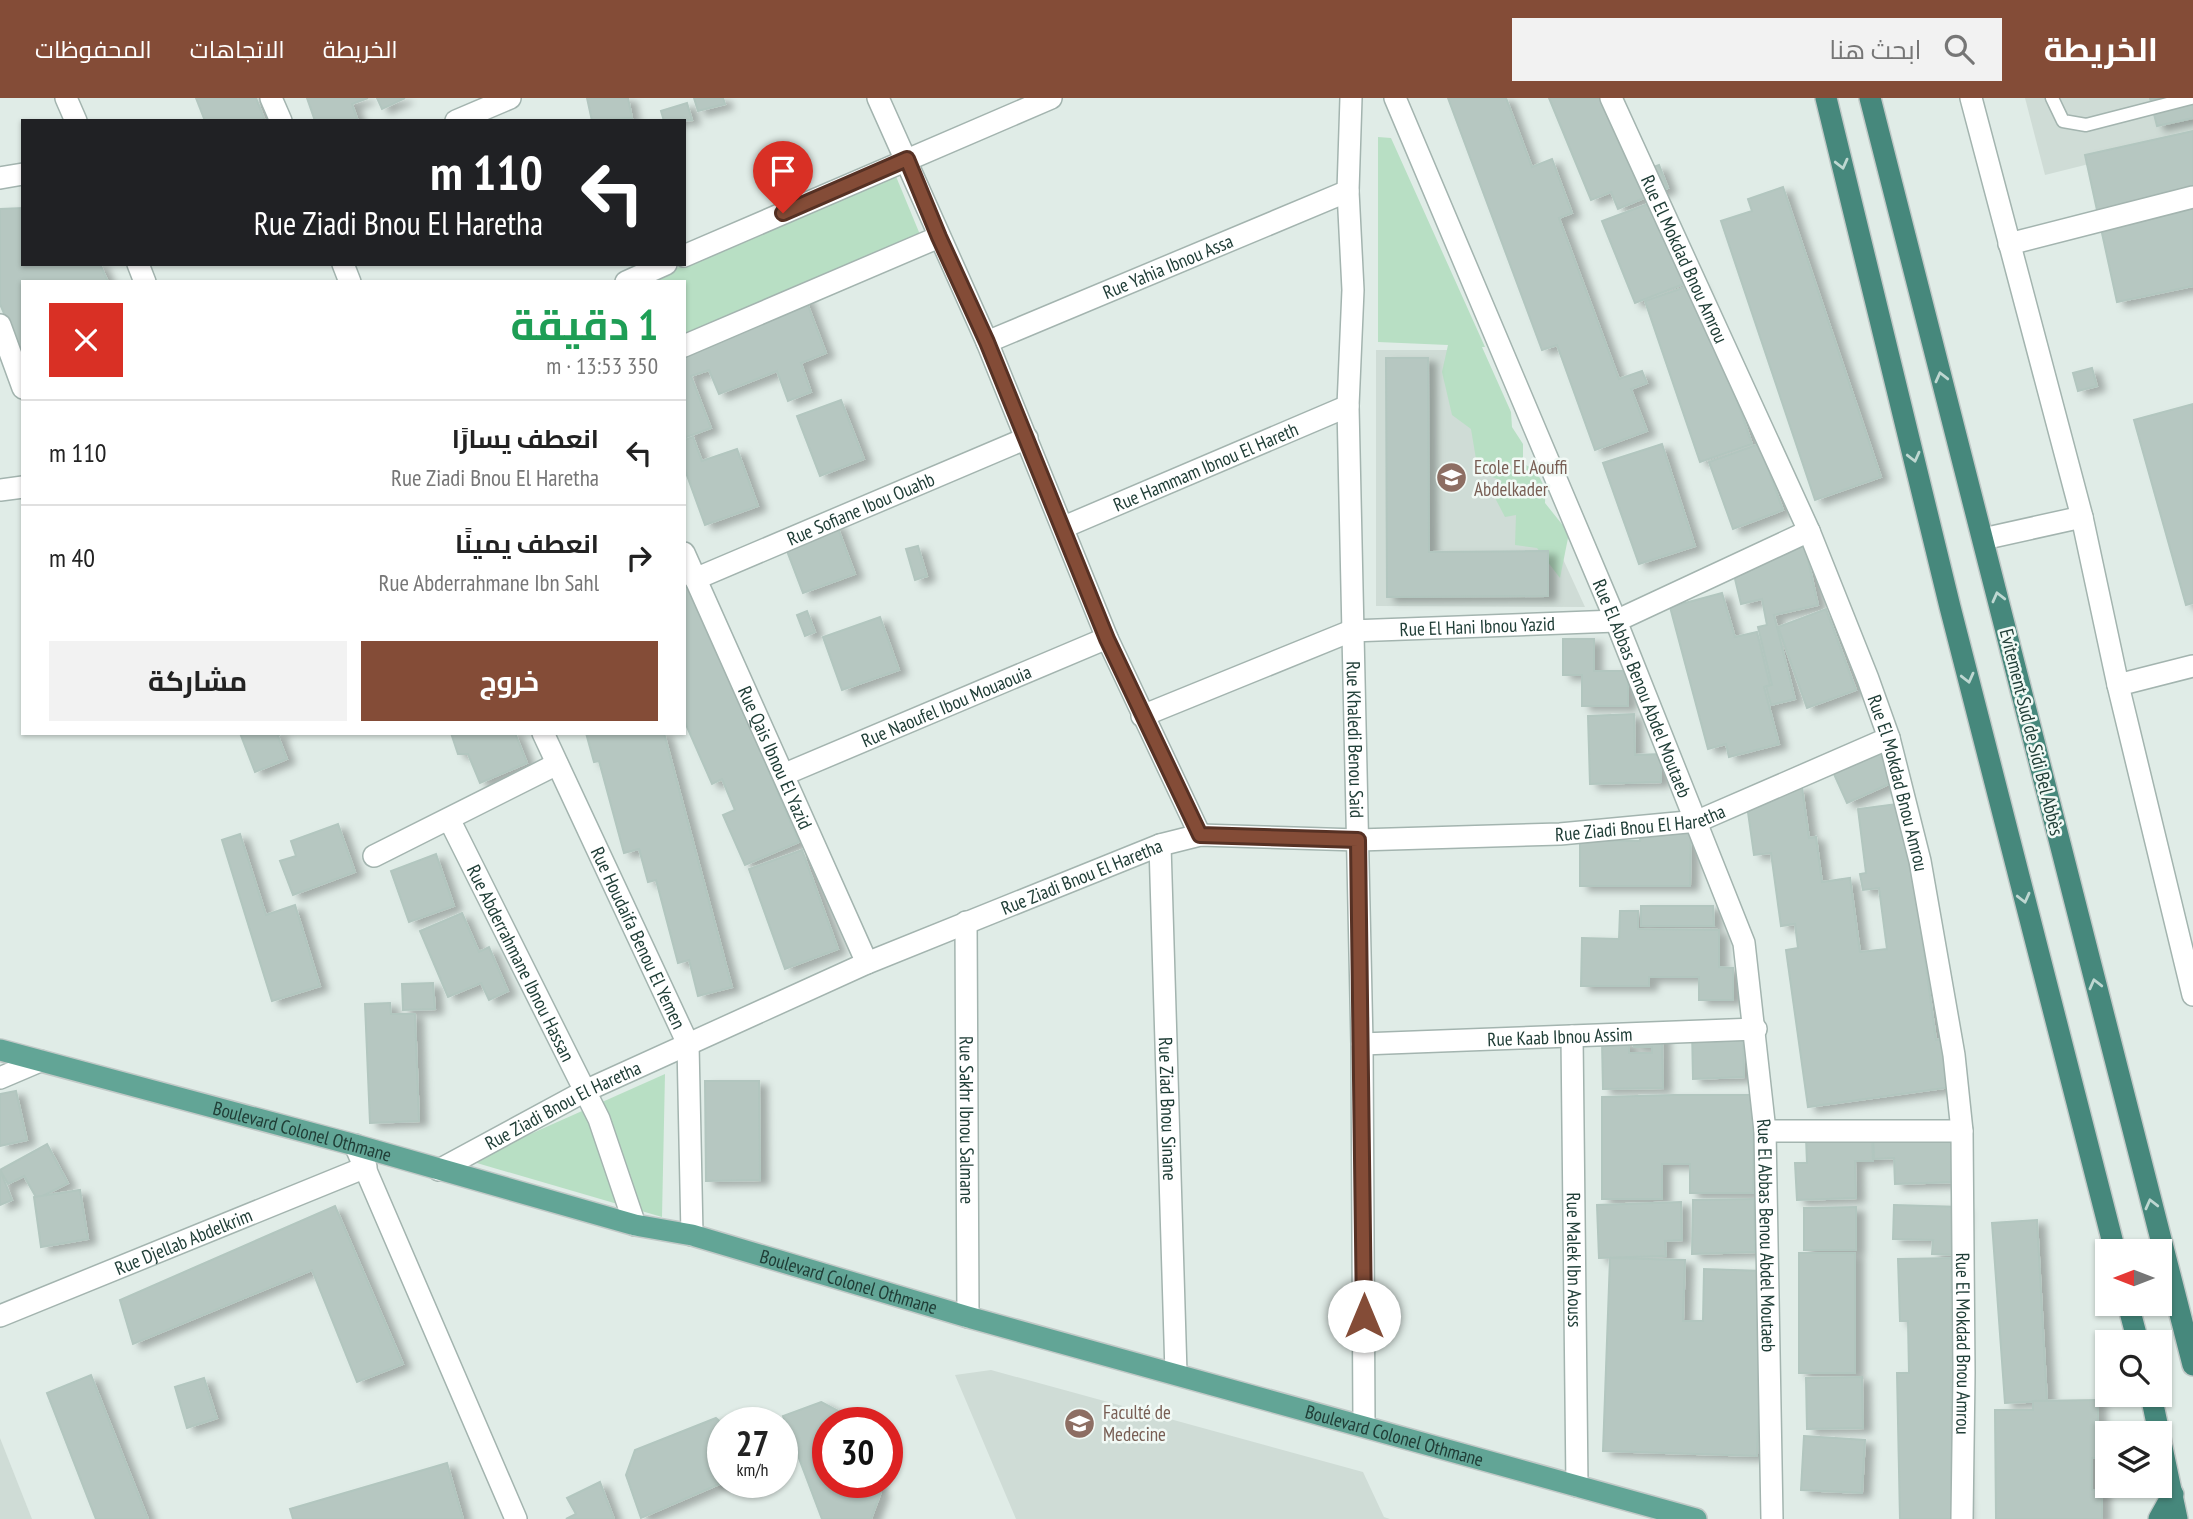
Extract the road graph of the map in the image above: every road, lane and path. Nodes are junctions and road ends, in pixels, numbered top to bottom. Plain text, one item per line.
1 (66, 98) edge
2 (271, 98) edge
3 (510, 98) edge
4 (878, 98) edge
5 (1051, 98) edge
6 (1351, 98) edge
7 (1395, 98) edge
8 (1611, 98) edge
9 (1826, 98) edge
10 (1870, 98) edge
11 (1971, 98) edge
12 (2052, 98) edge
13 (2191, 98) edge
14 (75, 119) edge
15 (280, 119) edge
16 (461, 119) edge
17 (907, 159) junction
18 (21, 174) edge
19 (0, 178) edge
20 (1348, 191) junction
21 (2193, 197) edge
22 (939, 237) junction
23 (2009, 244) junction
24 (686, 255) edge
25 (662, 266) edge
26 (630, 280) edge
27 (0, 325) edge
28 (987, 342) junction
29 (686, 345) edge
30 (21, 383) edge
31 (1348, 406) junction
32 (1027, 438) junction
33 (21, 487) edge
34 (0, 490) edge
35 (2081, 517) junction
36 (1064, 527) junction
37 (1808, 531) junction
38 (1983, 539) junction
39 (686, 558) edge
40 (695, 579) junction
41 (1616, 621) junction
42 (1350, 631) junction
43 (1107, 639) junction
44 (2193, 666) edge
45 (2118, 685) junction
46 (1142, 716) junction
47 (544, 735) edge
48 (1889, 738) junction
49 (557, 764) junction
50 (785, 774) junction
51 (449, 819) junction
52 (1698, 821) junction
53 (1200, 835) junction
54 (1358, 840) junction
55 (1160, 845) junction
56 (374, 856) dead end
57 (966, 922) junction
58 (867, 962) junction
59 (2193, 995) edge
60 (1756, 1029) junction
61 (1572, 1036) junction
62 (688, 1044) junction
63 (1362, 1044) junction
64 (0, 1050) edge
65 (40, 1061) junction
66 (0, 1078) edge
67 (585, 1091) junction
68 (1766, 1131) junction
69 (1962, 1131) junction
70 (355, 1145) junction
71 (366, 1167) junction
72 (439, 1170) junction
73 (635, 1225) junction
74 (692, 1235) junction
75 (2112, 1239) edge
76 (0, 1316) edge
77 (968, 1317) junction
78 (2192, 1361) edge
79 (1177, 1373) junction
80 (1364, 1425) junction
81 (1577, 1486) junction
82 (2172, 1494) edge
83 (2170, 1498) edge
84 (516, 1519) edge
85 (1696, 1519) edge
86 (1772, 1519) edge
87 (1962, 1519) edge
88 (2159, 1519) edge
89 (2177, 1519) edge

1 - 14 street
2 - 15 street
3 - 16 street
4 - 17 street
5 - 17 street
6 - 20 street, Rue Khaledi Benou Said
7 - 41 street, Rue El Abbas Benou Abdel Moutaeb
8 - 37 street, Rue El Mokdad Bnou Amrou
9 -> 75 highway
38 -> 10 highway, Evitement Sud de Sidi Bel Abbès
11 - 23 street
12 - 13 lane
17 - 22 street
17 - 24 street
18 - 19 street
20 - 28 street, Rue Yahia Ibnou Assa
20 - 31 street, Rue Khaledi Benou Said
21 - 23 street
22 - 28 street
22 - 29 street
23 - 35 street
25 - 26 street
27 - 30 street
28 - 32 street
31 - 36 street, Rue Hammam Ibnou El Hareth
31 - 42 street, Rue Khaledi Benou Said
32 - 36 street
32 - 40 street, Rue Sofiane Ibou Ouahb
33 - 34 street
35 - 38 street
35 - 45 street
36 - 43 street
37 - 41 street, Rue El Hani Ibnou Yazid
37 - 48 street, Rue El Mokdad Bnou Amrou
78 -> 38 highway, Evitement Sud de Sidi Bel Abbès
39 - 40 street, Rue Qais Ibnou El Yazid
40 - 50 street, Rue Qais Ibnou El Yazid
41 - 42 street, Rue El Hani Ibnou Yazid
41 - 52 street, Rue El Abbas Benou Abdel Moutaeb
42 - 46 street, Rue El Hani Ibnou Yazid
42 - 54 street, Rue Khaledi Benou Said
43 - 46 street
43 - 50 street, Rue Naoufel Ibou Mouaouia
44 - 45 street
45 - 59 street
46 - 53 street
47 - 49 street, Rue Houdaifa Benou El Yemen
48 - 52 street, Rue Ziadi Bnou El Haretha
48 - 69 street, Rue El Mokdad Bnou Amrou
49 - 51 street
49 - 62 street, Rue Houdaifa Benou El Yemen
50 - 58 street, Rue Qais Ibnou El Yazid
51 - 56 street
51 - 67 street, Rue Abderrahmane Ibnou Hassan
52 - 54 street, Rue Ziadi Bnou El Haretha
52 - 60 street, Rue El Abbas Benou Abdel Moutaeb
53 - 54 street, Rue Ziadi Bnou El Haretha
53 - 55 street, Rue Ziadi Bnou El Haretha
54 - 63 street, Rue Khaledi Benou Said
55 - 57 street, Rue Ziadi Bnou El Haretha
55 - 79 street, Rue Ziad Bnou Sinane
57 - 58 street, Rue Ziadi Bnou El Haretha
57 - 77 street, Rue Sakhr Ibnou Salmane
58 - 62 street, Rue Ziadi Bnou El Haretha
60 - 61 street, Rue Kaab Ibnou Assim
60 - 68 street, Rue El Abbas Benou Abdel Moutaeb
61 - 63 street, Rue Kaab Ibnou Assim
61 - 81 street, Rue Malek Ibn Aouss
62 - 67 street, Rue Ziadi Bnou El Haretha
62 - 74 street, Rue Houdaifa Benou El Yemen
63 - 80 street, Rue Khaledi Benou Said
64 - 65 main road, Boulevard Colonel Othmane
65 - 66 street
65 - 70 main road, Boulevard Colonel Othmane
67 - 72 street, Rue Ziadi Bnou El Haretha
67 - 73 street, Rue Abderrahmane Ibnou Hassan
68 - 69 street
68 - 86 street, Rue El Abbas Benou Abdel Moutaeb
69 - 87 street, Rue El Mokdad Bnou Amrou
70 - 71 street
70 - 72 main road, Boulevard Colonel Othmane
71 - 76 street, Rue Djellab Abdelkrim
71 - 84 street
72 - 73 main road, Boulevard Colonel Othmane
73 - 74 main road, Boulevard Colonel Othmane
74 - 77 main road, Boulevard Colonel Othmane
77 - 79 main road, Boulevard Colonel Othmane
79 - 80 main road, Boulevard Colonel Othmane
80 - 81 main road, Boulevard Colonel Othmane
81 - 85 main road, Boulevard Colonel Othmane
82 - 89 highway
83 - 88 highway

